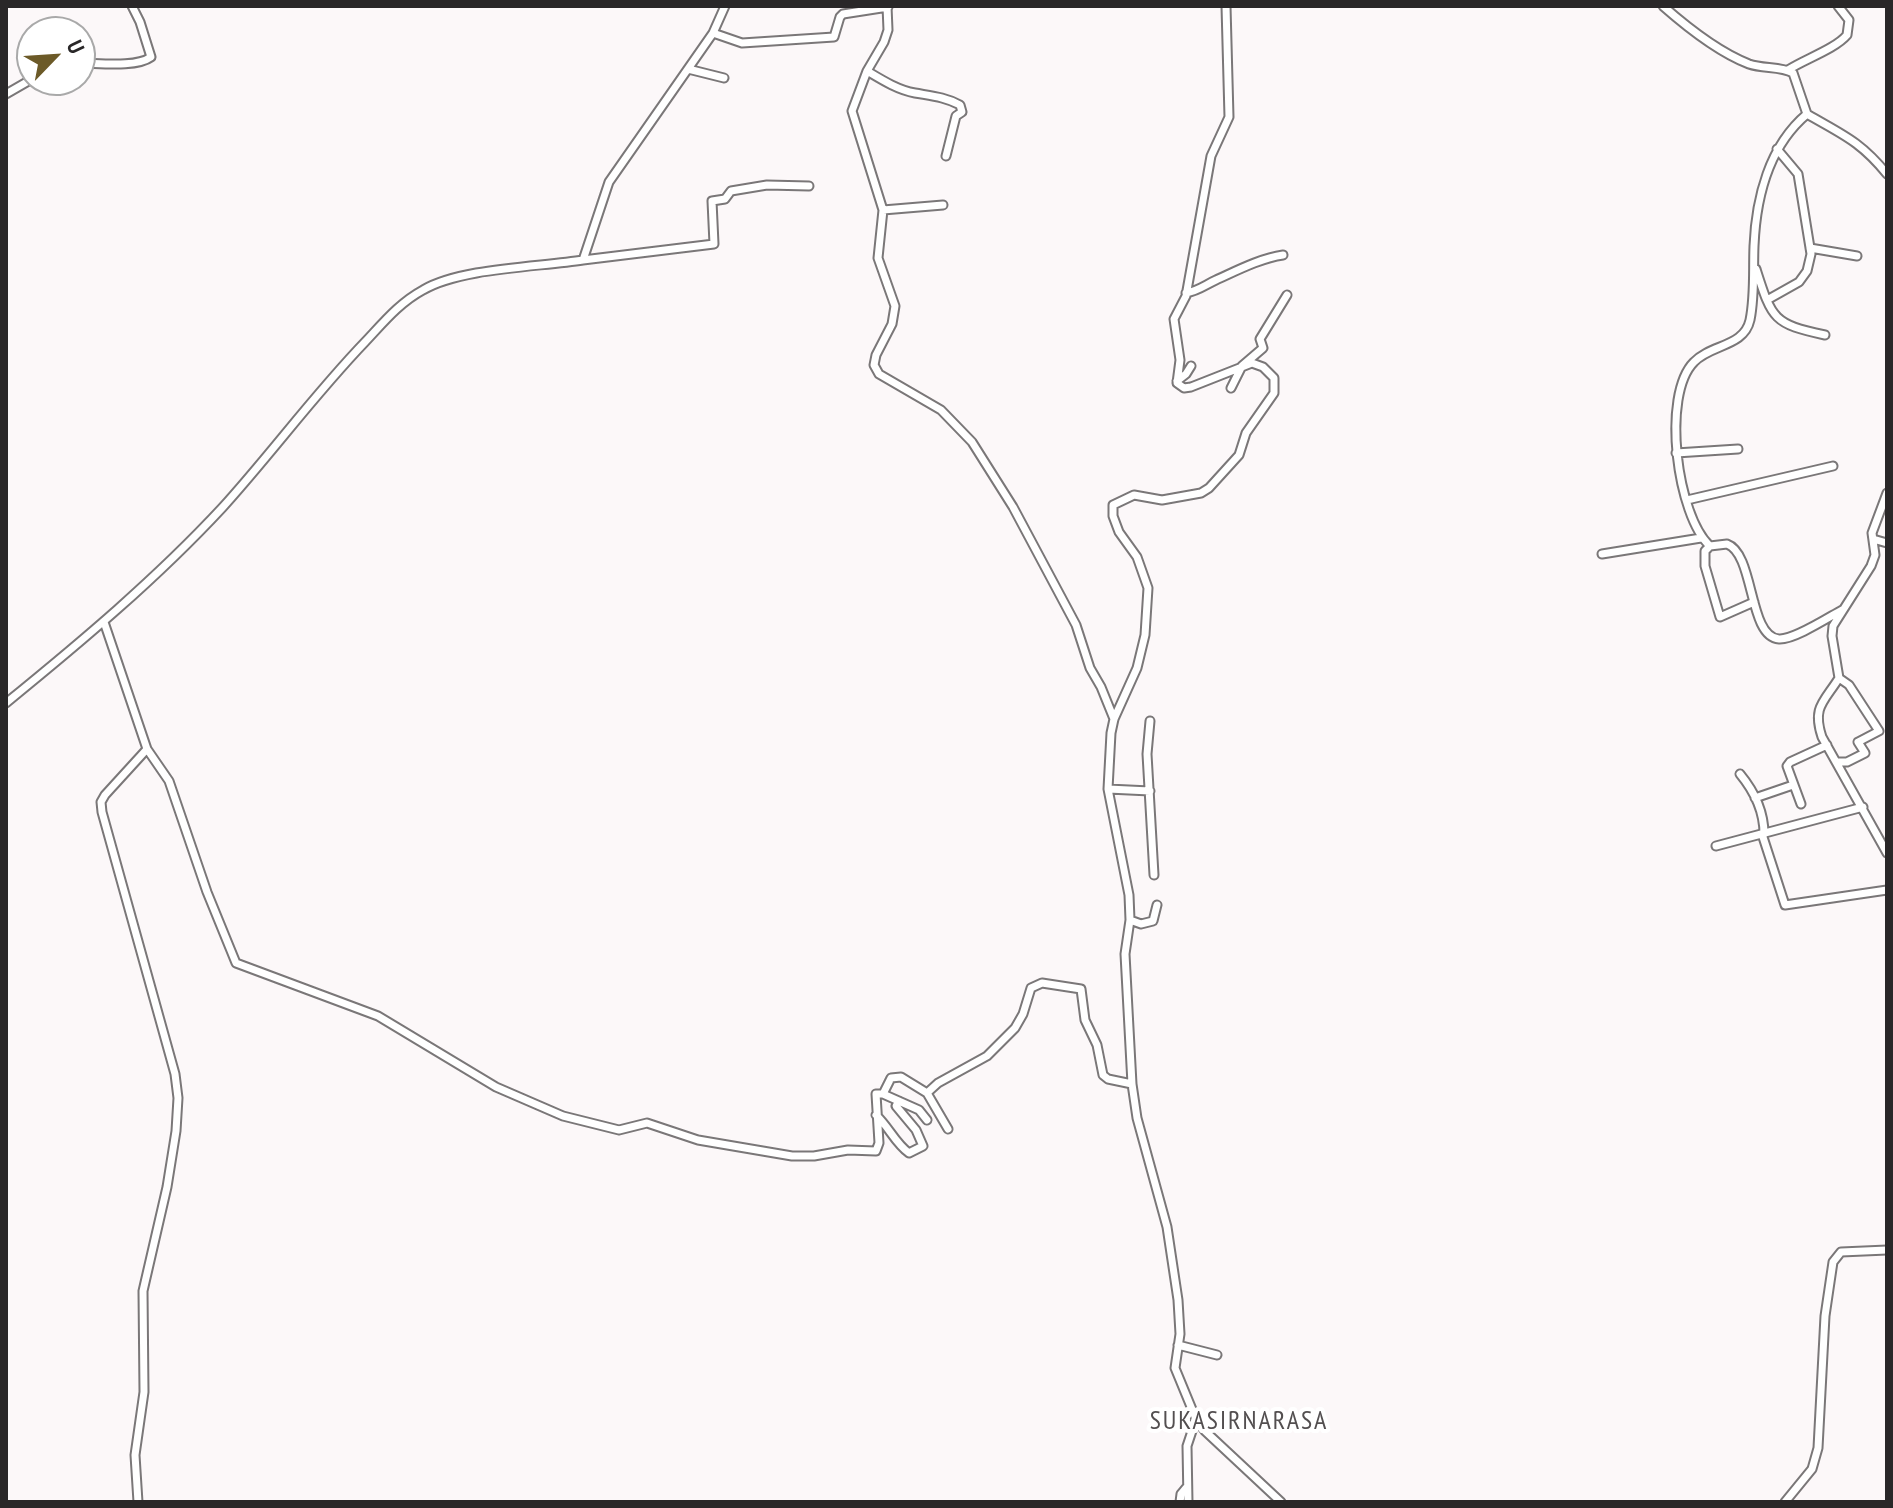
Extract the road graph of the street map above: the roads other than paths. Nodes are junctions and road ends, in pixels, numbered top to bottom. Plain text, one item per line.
1 (132, 6) edge
2 (725, 6) edge
3 (1226, 6) edge
4 (1663, 6) edge
5 (1838, 6) edge
6 (888, 7) edge
7 (713, 33) junction
8 (96, 63) edge
9 (688, 69) junction
10 (1788, 70) junction
11 (867, 71) junction
12 (724, 78) dead end
13 (1807, 114) junction
14 (1777, 149) junction
15 (946, 156) dead end
16 (1887, 174) edge
17 (809, 186) dead end
18 (943, 205) dead end
19 (883, 210) junction
20 (1810, 248) junction
21 (1283, 255) dead end
22 (1857, 256) dead end
23 (583, 260) junction
24 (1755, 263) junction
25 (1186, 293) junction
26 (1287, 295) dead end
27 (1767, 300) junction
28 (1825, 335) dead end
29 (1191, 366) dead end
30 (1242, 366) junction
31 (1177, 381) junction
32 (1231, 388) dead end
33 (1738, 449) dead end
34 (1676, 453) junction
35 (1833, 466) dead end
36 (1887, 493) edge
37 (1687, 500) junction
38 (1701, 538) junction
39 (1873, 539) junction
40 (1887, 543) edge
41 (1710, 546) junction
42 (1602, 554) dead end
43 (1754, 602) junction
44 (1842, 610) junction
45 (104, 622) junction
46 (1839, 678) junction
47 (6, 703) edge
48 (1114, 719) junction
49 (1150, 721) dead end
50 (1827, 745) junction
51 (147, 749) junction
52 (1837, 762) junction
53 (1740, 774) dead end
54 (1793, 785) junction
55 (1108, 789) junction
56 (1150, 791) junction
57 (1755, 798) junction
58 (1801, 804) dead end
59 (1863, 807) junction
60 (1763, 834) junction
61 (1716, 846) dead end
62 (1887, 853) edge
63 (1154, 875) dead end
64 (1887, 890) edge
65 (1157, 905) dead end
66 (1130, 920) junction
67 (1132, 1084) junction
68 (927, 1093) junction
69 (883, 1094) junction
70 (899, 1101) junction
71 (876, 1115) junction
72 (927, 1120) dead end
73 (948, 1129) dead end
74 (1887, 1250) edge
75 (1178, 1345) junction
76 (1217, 1355) dead end
77 (1196, 1419) junction
78 (1186, 1488) junction
79 (138, 1502) edge
80 (1180, 1502) edge
81 (1188, 1502) edge
82 (1281, 1502) edge
83 (1785, 1502) edge

1 - 8 street
2 - 7 street
3 - 25 street
4 - 10 street
5 - 10 street
6 - 7 street
6 - 11 street
7 - 9 street
9 - 12 street
9 - 23 street
10 - 13 street
11 - 15 street
11 - 19 street
13 - 14 street
13 - 16 street
14 - 20 street
14 - 24 street
17 - 23 street
18 - 19 street
19 - 48 street
20 - 22 street
20 - 27 street
21 - 25 street
23 - 45 street
24 - 27 street
24 - 34 street
25 - 31 street
26 - 30 street
27 - 28 street
29 - 31 street
30 - 31 street
30 - 32 street
30 - 48 street
33 - 34 street
34 - 37 street
35 - 37 street
36 - 39 street
37 - 38 street
38 - 41 street
38 - 42 street
39 - 40 street
39 - 44 street
41 - 43 street
41 - 43 street
43 - 44 street
44 - 46 street
45 - 47 street
45 - 51 street
46 - 50 street
46 - 52 street
48 - 55 street
49 - 56 street
50 - 52 street
50 - 54 street
51 - 71 street
51 - 79 street
52 - 59 street
53 - 57 street
54 - 57 street
54 - 58 street
55 - 56 street
55 - 66 street
56 - 63 street
57 - 60 street
59 - 60 street
59 - 62 street
60 - 61 street
60 - 64 street
65 - 66 street
66 - 67 street
67 - 68 street
67 - 75 street
68 - 69 street
68 - 73 street
69 - 70 street
69 - 71 street
70 - 71 street
70 - 72 street
74 - 83 street
75 - 76 street
75 - 77 street
77 - 78 street
77 - 82 street
78 - 80 street
78 - 81 street

